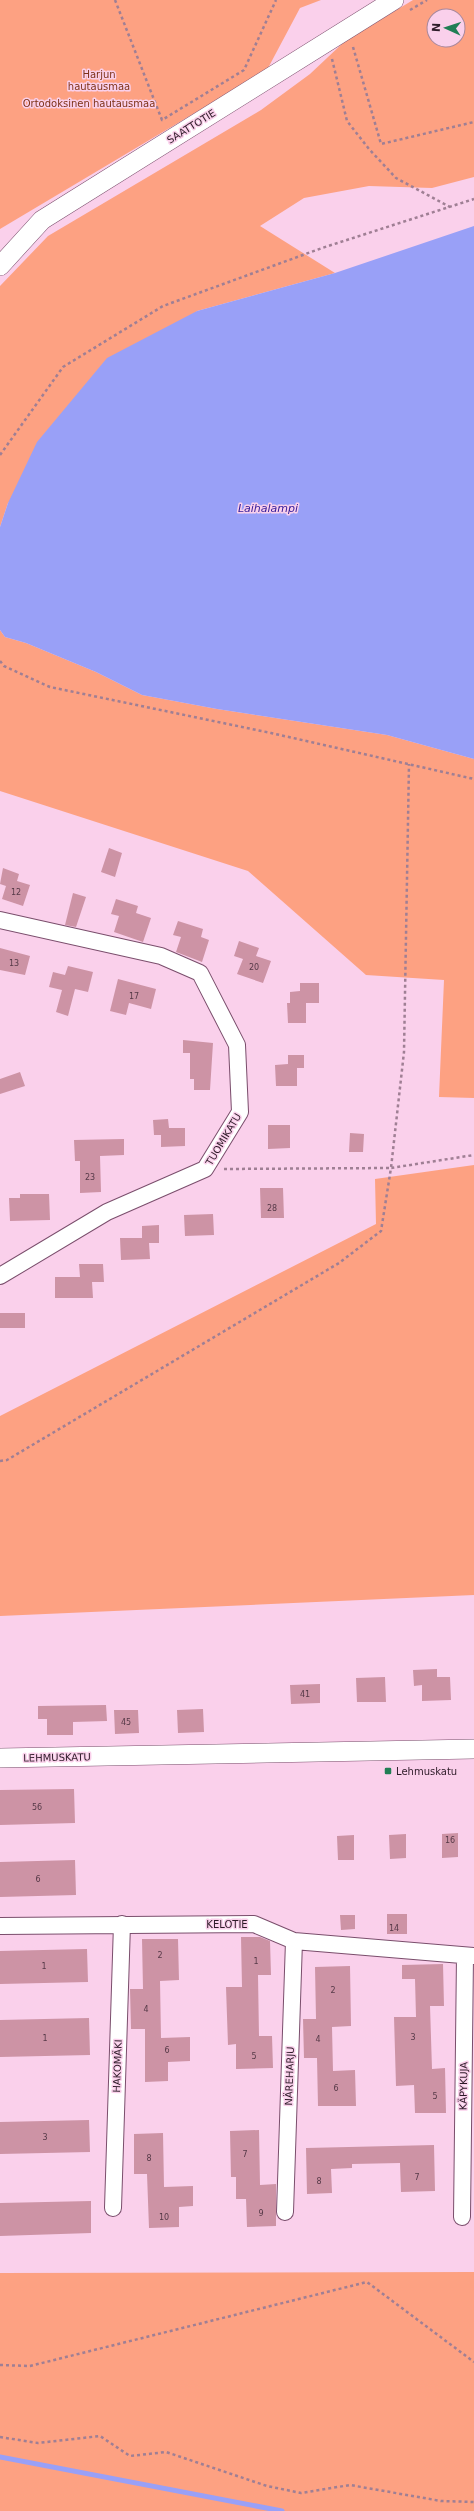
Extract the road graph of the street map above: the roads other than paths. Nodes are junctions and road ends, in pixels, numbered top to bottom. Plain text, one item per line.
1 (400, 6) edge
2 (0, 266) edge
3 (0, 920) edge
4 (0, 1276) edge
5 (474, 1749) edge
6 (0, 1758) edge
7 (122, 1924) junction
8 (0, 1926) edge
9 (294, 1941) junction
10 (469, 1956) edge
11 (112, 2208) dead end
12 (285, 2212) dead end
13 (462, 2217) dead end

1 - 2 street, SAATTOTIE
3 - 4 street, TUOMIKATU
5 - 6 street, LEHMUSKATU
7 - 8 street, KELOTIE
7 - 9 street, KELOTIE
7 - 11 street, HAKOMÄKI
9 - 10 street, KELOTIE
9 - 12 street, NÄREHARJU
10 - 13 street, KÄPYKUJA

